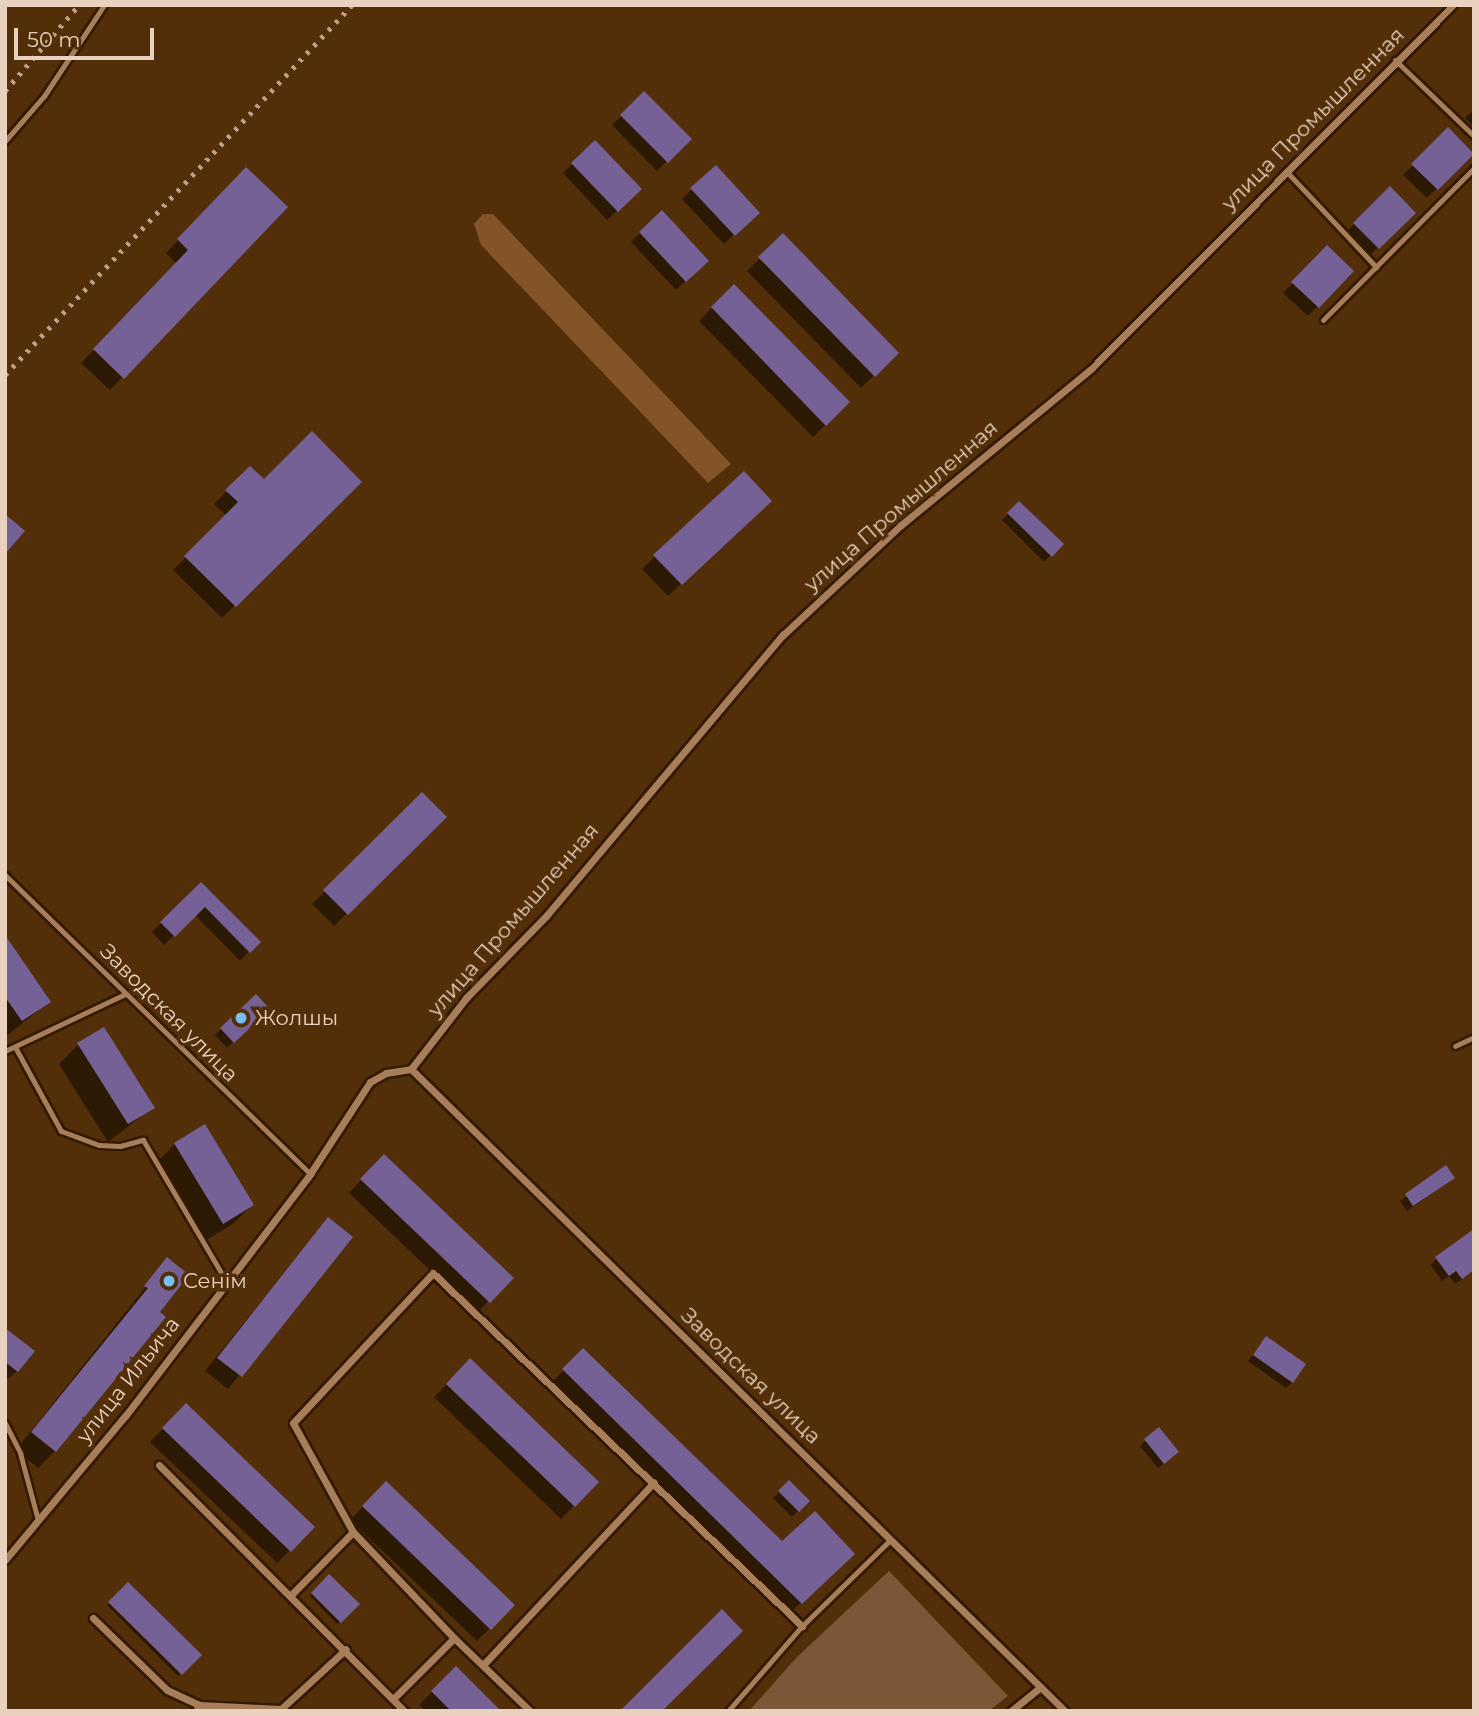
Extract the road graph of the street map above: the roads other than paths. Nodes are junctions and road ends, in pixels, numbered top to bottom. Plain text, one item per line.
1 (104, 5) edge
2 (1453, 5) edge
3 (1395, 60) junction
4 (1474, 136) edge
5 (5, 141) edge
6 (1474, 168) edge
7 (1286, 171) junction
8 (1376, 267) junction
9 (1324, 320) dead end
10 (5, 875) edge
11 (125, 994) junction
12 (1474, 1037) edge
13 (1455, 1046) dead end
14 (15, 1047) junction
15 (5, 1051) edge
16 (411, 1069) junction
17 (310, 1174) junction
18 (226, 1281) junction
19 (5, 1423) edge
20 (159, 1465) dead end
21 (654, 1482) junction
22 (38, 1520) junction
23 (353, 1532) junction
24 (891, 1539) junction
25 (5, 1560) edge
26 (291, 1595) junction
27 (93, 1618) dead end
28 (802, 1626) junction
29 (454, 1638) junction
30 (346, 1649) junction
31 (483, 1665) junction
32 (1041, 1687) junction
33 (393, 1699) junction
34 (198, 1708) edge
35 (281, 1710) edge
36 (404, 1711) edge
37 (530, 1711) edge
38 (729, 1711) edge
39 (1011, 1711) edge
40 (1065, 1711) edge

1 - 5 lane
2 - 3 street, улица Промышленная
3 - 4 lane
3 - 7 street, улица Промышленная
6 - 8 lane
7 - 8 lane
7 - 16 street, улица Промышленная
8 - 9 lane
10 - 11 lane, Заводская улица
11 - 14 lane
11 - 17 lane, Заводская улица
12 - 13 lane
14 - 15 lane
14 - 18 lane
16 - 17 street, улица Ильича
16 - 24 street, Заводская улица
17 - 18 street, улица Ильича
18 - 22 street, улица Ильича
19 - 22 lane
20 - 26 street
21 - 23 street
21 - 28 street
21 - 31 street
22 - 25 street, улица Ильича
23 - 26 street
23 - 29 street
24 - 28 lane
24 - 32 street, Заводская улица
26 - 30 street
27 - 34 street
28 - 38 lane
29 - 31 street
29 - 33 street
30 - 33 street
30 - 35 street
31 - 37 street
32 - 39 street
32 - 40 street, Заводская улица
33 - 36 street
34 - 35 street

